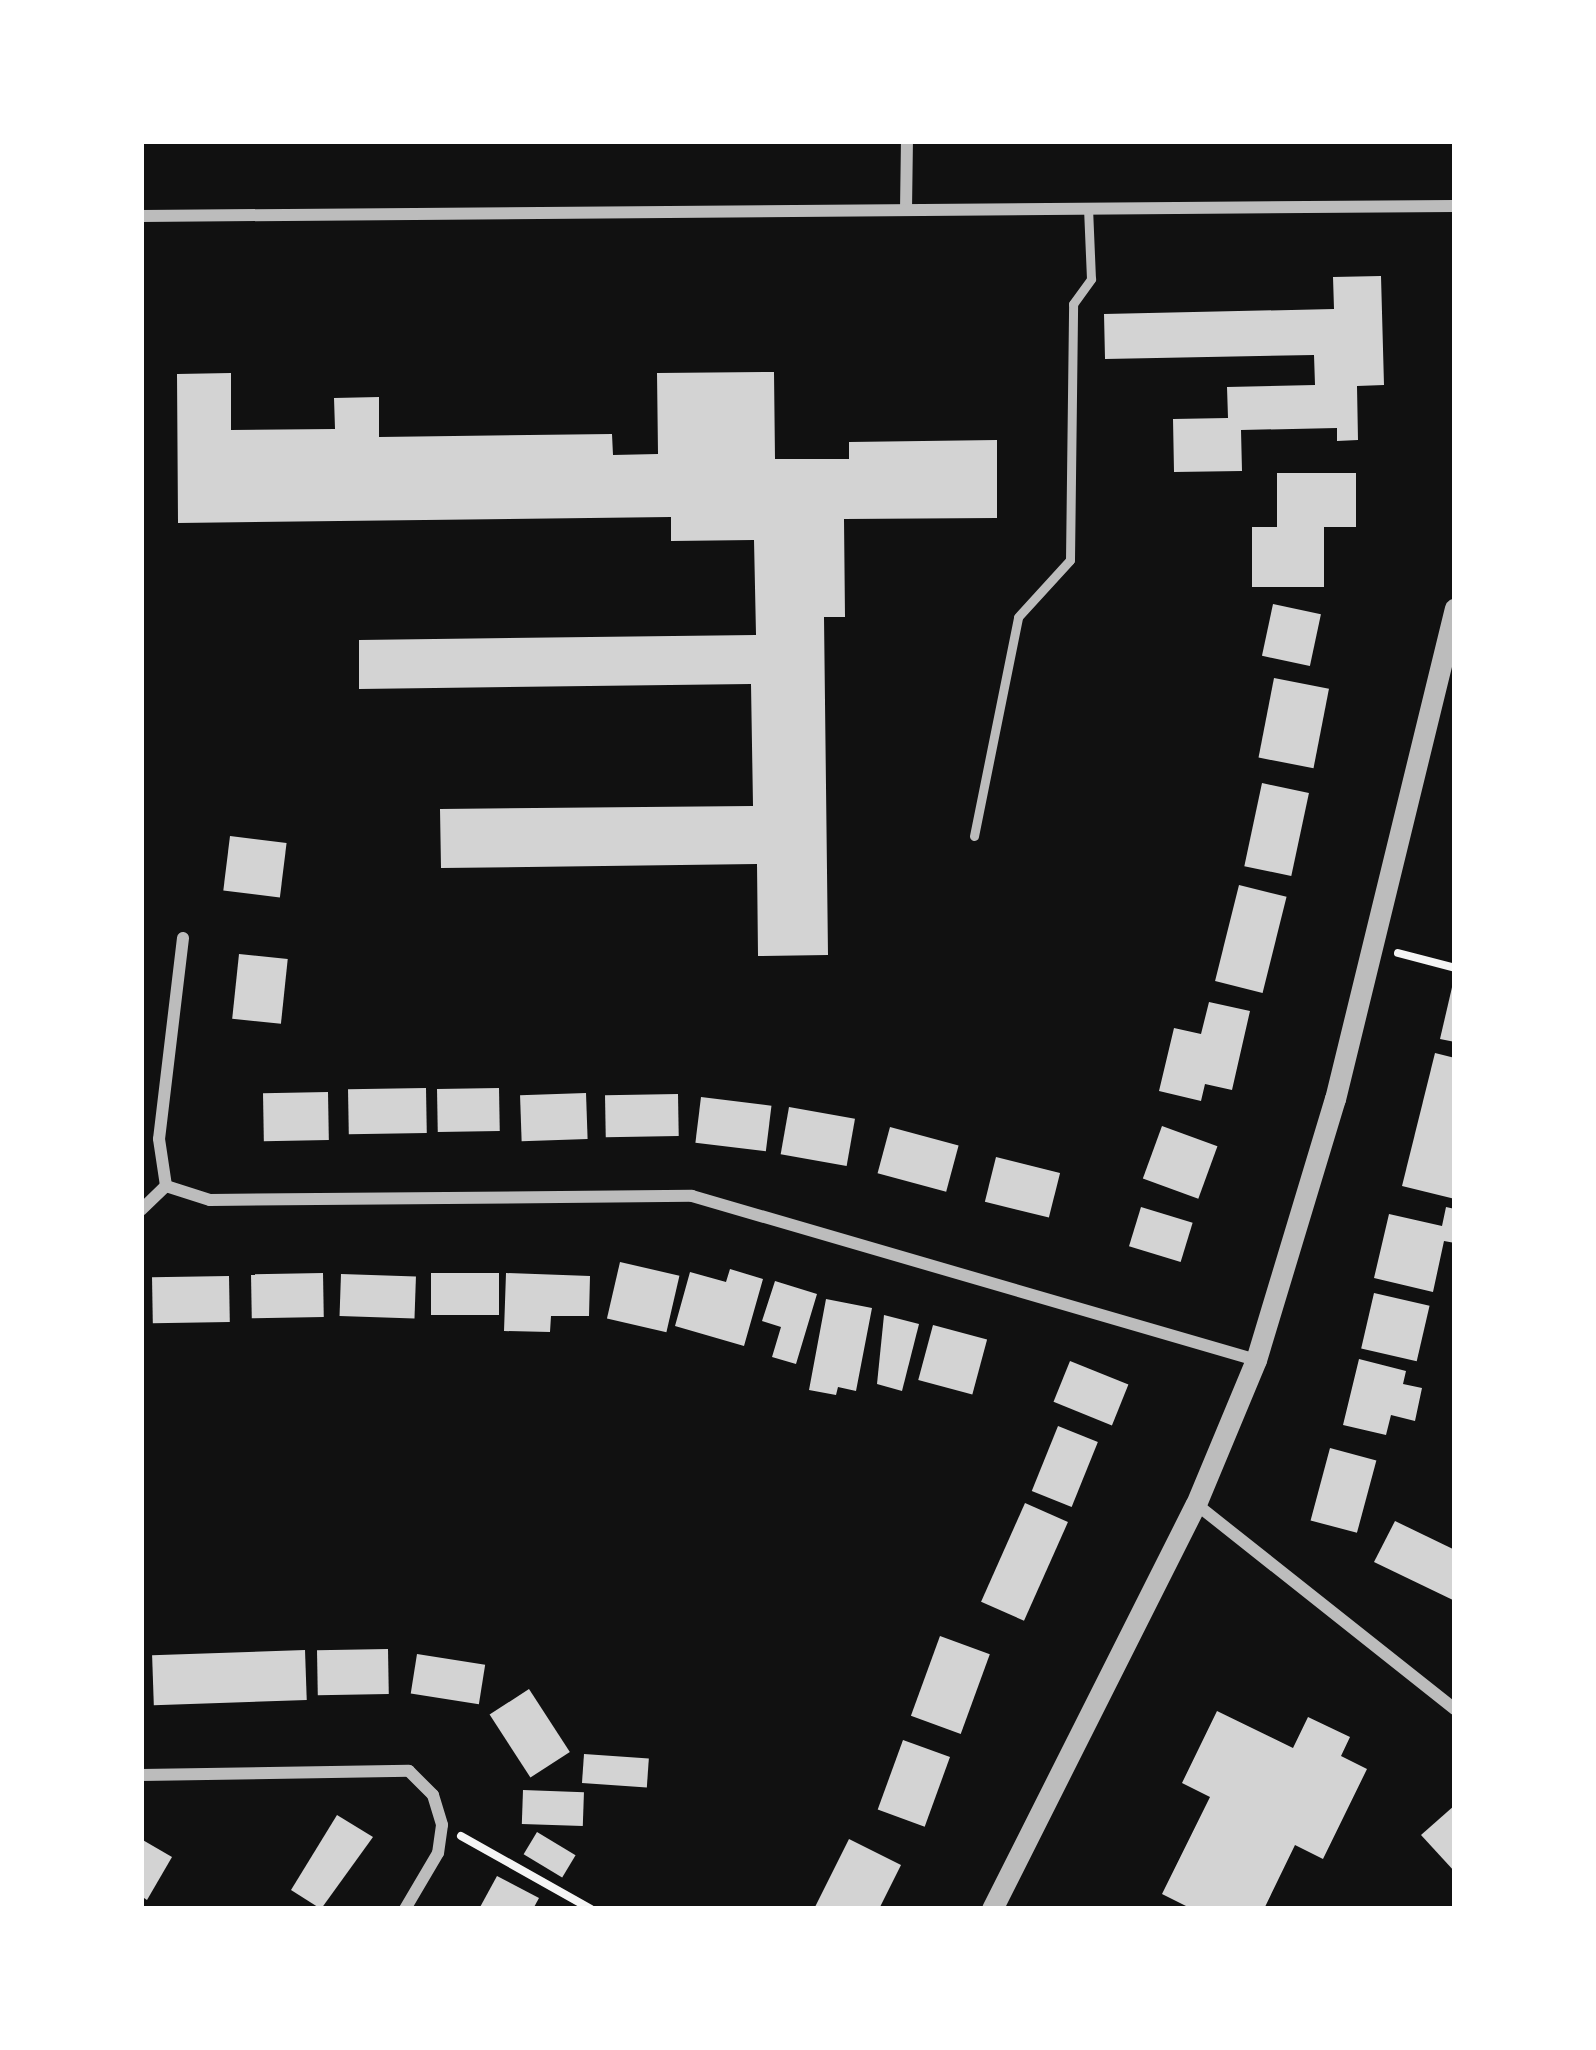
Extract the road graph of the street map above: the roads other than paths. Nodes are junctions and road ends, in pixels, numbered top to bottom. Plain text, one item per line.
1 (907, 141) edge
2 (1455, 206) edge
3 (1088, 208) junction
4 (906, 210) junction
5 (141, 216) edge
6 (1455, 608) edge
7 (974, 836) dead end
8 (183, 938) dead end
9 (166, 1186) junction
10 (141, 1210) edge
11 (1256, 1360) junction
12 (1196, 1504) junction
13 (1455, 1709) edge
14 (141, 1775) edge
15 (405, 1909) edge
16 (992, 1909) edge

1 - 4 street
2 - 3 street
3 - 4 street
3 - 7 lane
4 - 5 street
6 - 11 street
8 - 9 street
9 - 10 street
9 - 11 street
11 - 12 street
12 - 13 street
12 - 16 street
14 - 15 street

